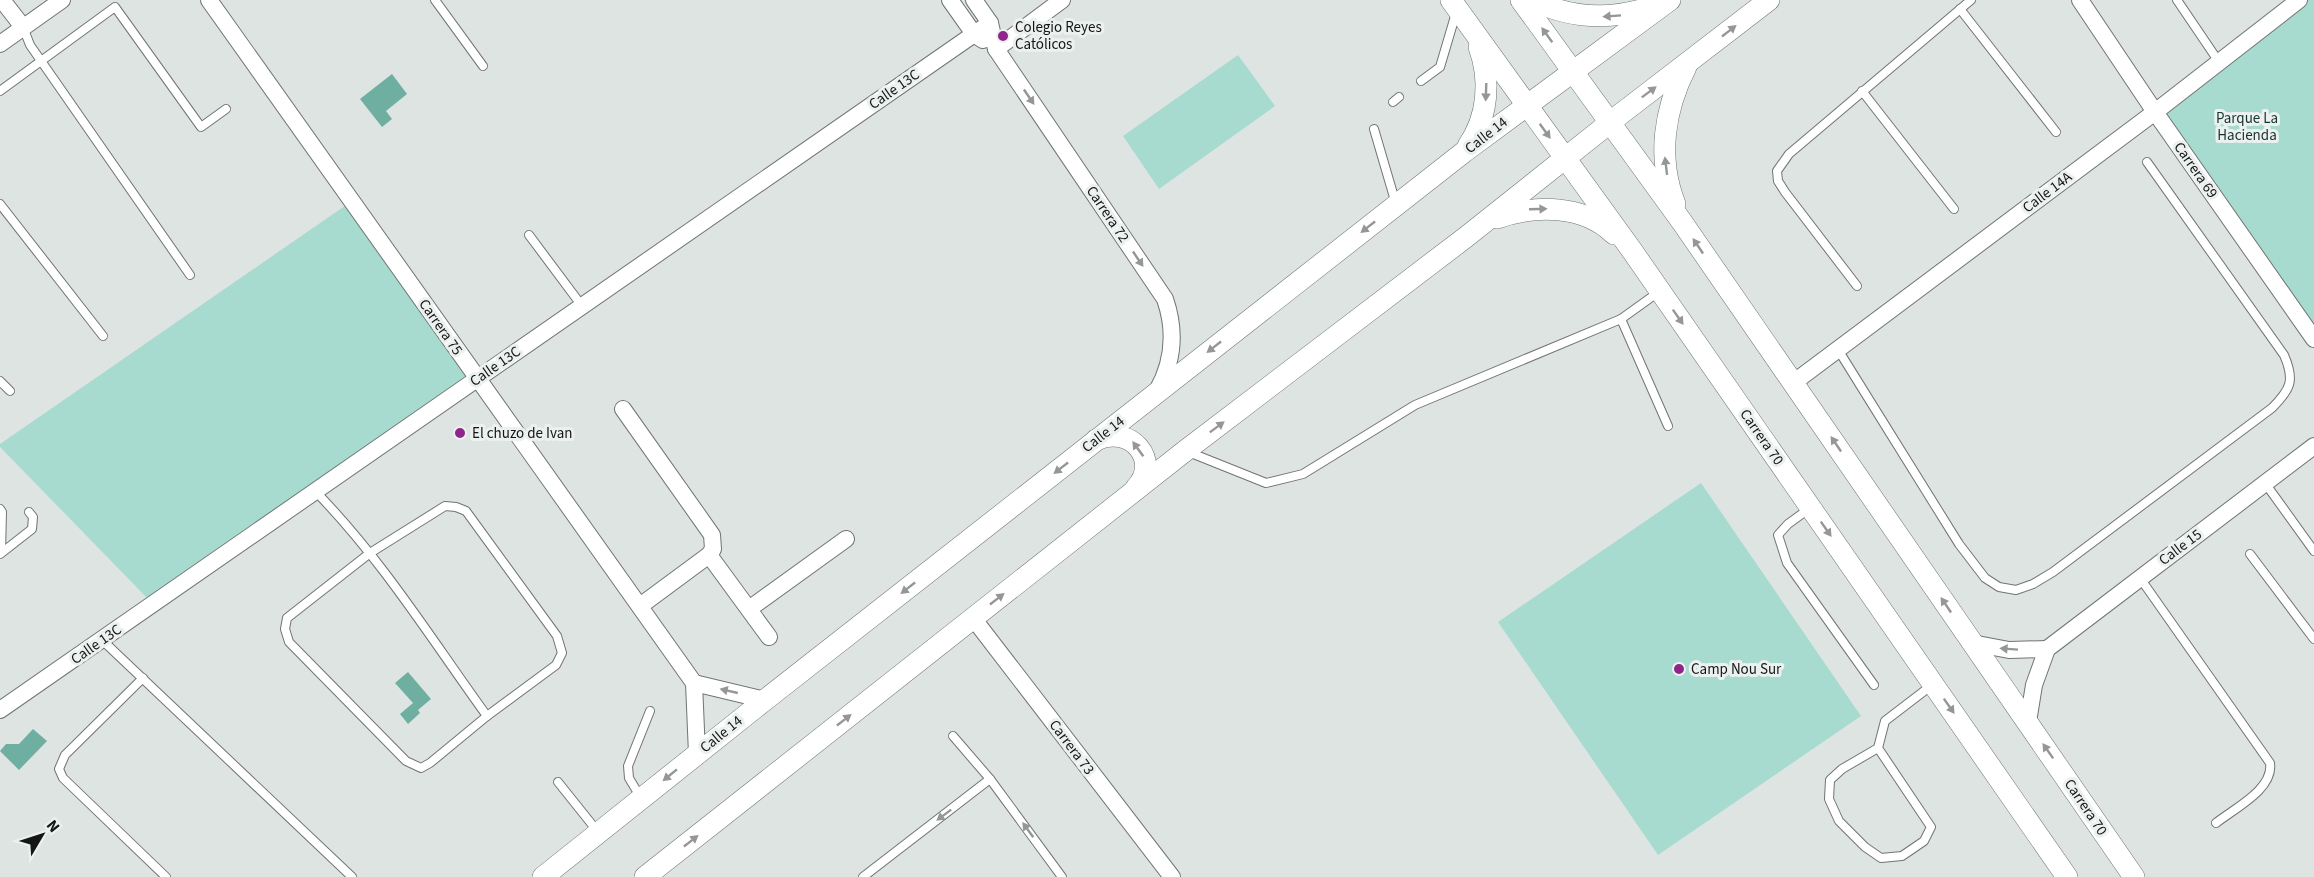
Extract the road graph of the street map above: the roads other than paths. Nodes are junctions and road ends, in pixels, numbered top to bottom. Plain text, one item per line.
1 (2, 0) edge
2 (62, 0) edge
3 (209, 0) edge
4 (435, 0) edge
5 (950, 0) edge
6 (974, 0) edge
7 (1062, 0) edge
8 (1521, 0) edge
9 (1533, 0) edge
10 (1669, 0) edge
11 (1769, 0) edge
12 (1971, 0) edge
13 (2080, 0) edge
14 (2177, 0) edge
15 (2300, 0) edge
16 (1457, 9) edge
17 (1960, 9) junction
18 (990, 22) junction
19 (23, 27) junction
20 (974, 34) junction
21 (0, 44) edge
22 (996, 49) junction
23 (42, 60) junction
24 (1688, 62) junction
25 (2219, 62) junction
26 (483, 66) dead end
27 (1572, 70) junction
28 (1421, 81) dead end
29 (0, 91) edge
30 (1862, 92) junction
31 (1526, 105) junction
32 (226, 110) dead end
33 (2155, 112) junction
34 (1610, 123) junction
35 (1374, 129) dead end
36 (2056, 132) dead end
37 (1464, 152) junction
38 (1565, 158) junction
39 (2147, 162) dead end
40 (0, 204) edge
41 (1396, 205) junction
42 (1954, 209) dead end
43 (1682, 222) junction
44 (529, 235) dead end
45 (1466, 237) junction
46 (1633, 252) junction
47 (190, 275) dead end
48 (1857, 286) dead end
49 (1660, 291) junction
50 (582, 306) junction
51 (1621, 319) junction
52 (104, 336) dead end
53 (2314, 339) edge
54 (1837, 348) junction
55 (478, 378) junction
56 (0, 381) edge
57 (1793, 383) junction
58 (10, 391) dead end
59 (1156, 392) junction
60 (623, 409) dead end
61 (1668, 426) dead end
62 (1096, 440) junction
63 (2314, 446) edge
64 (1185, 451) junction
65 (2265, 483) junction
66 (315, 491) junction
67 (1134, 491) junction
68 (1811, 507) junction
69 (0, 509) edge
70 (29, 512) dead end
71 (846, 539) dead end
72 (2314, 551) edge
73 (1, 554) edge
74 (370, 554) junction
75 (2250, 554) dead end
76 (709, 555) junction
77 (2139, 578) junction
78 (640, 606) junction
79 (749, 609) junction
80 (973, 618) junction
81 (769, 636) dead end
82 (2314, 639) edge
83 (102, 640) junction
84 (1971, 643) junction
85 (2047, 649) junction
86 (143, 678) junction
87 (694, 682) junction
88 (1933, 684) junction
89 (1874, 685) dead end
90 (765, 700) junction
91 (0, 710) edge
92 (650, 711) dead end
93 (487, 716) junction
94 (2028, 722) junction
95 (953, 736) dead end
96 (1878, 748) junction
97 (697, 754) junction
98 (990, 779) junction
99 (558, 782) dead end
100 (642, 798) junction
101 (2216, 823) dead end
102 (599, 832) junction
103 (546, 875) edge
104 (166, 877) edge
105 (352, 877) edge
106 (645, 877) edge
107 (863, 877) edge
108 (1062, 877) edge
109 (1172, 877) edge
110 (2067, 877) edge
111 (2134, 877) edge

1 - 19 street
2 - 19 street
3 - 55 street, Carrera 75
4 - 26 lane
5 - 20 street, Carrera 72
6 - 18 street, Carrera 72
7 - 22 street
27 -> 8 street, Carrera 70
10 -> 9 street
10 - 27 street, Calle 14
24 -> 11 street
12 - 17 lane
13 - 33 street, Carrera 69
14 - 25 lane
15 - 25 street, Calle 14A
16 - 28 lane
16 - 31 street, Carrera 70
16 -> 37 street
17 - 30 lane
17 - 36 lane
18 - 20 street, Calle 13C
18 - 22 street, Carrera 72
19 - 21 street
19 - 23 lane
20 - 22 street, Carrera 72
20 - 50 street, Calle 13C
22 -> 59 street, Carrera 72
23 - 29 lane
23 - 32 lane
23 - 47 lane
34 -> 24 street
43 -> 24 street
25 - 33 street, Calle 14A
27 - 31 street, Calle 14
27 - 34 street, Carrera 70
30 - 42 lane
30 - 48 lane
31 - 37 street, Calle 14
31 -> 38 street, Carrera 70
33 - 53 street, Carrera 69
33 - 54 street, Calle 14A
34 - 38 street
34 - 43 street, Carrera 70
35 - 41 lane
37 - 41 street, Calle 14
38 - 45 street
38 - 46 street, Carrera 70
39 - 54 lane
40 - 52 lane
41 -> 59 street, Calle 14
57 -> 43 street, Carrera 70
44 - 50 lane
45 -> 46 street
64 -> 45 street
46 - 49 street, Carrera 70
49 - 51 lane
49 -> 68 street, Carrera 70
50 - 55 street, Calle 13C
51 - 61 lane
51 - 64 lane
54 - 57 street, Calle 14A
55 - 66 street, Calle 13C
55 - 78 street, Carrera 75
56 - 58 lane
84 -> 57 street, Carrera 70
59 - 62 street, Calle 14
60 - 76 street
67 -> 62 street
62 -> 90 street, Calle 14
63 - 65 street, Calle 15
64 - 67 street
65 - 72 lane
65 - 77 street, Calle 15
66 - 74 lane
66 - 83 street, Calle 13C
80 -> 67 street
68 -> 88 street, Carrera 70
68 - 89 lane
69 - 73 lane
70 - 73 lane
71 - 79 street
74 - 93 lane
74 - 93 lane
74 - 93 lane
75 - 82 lane
76 - 78 street
76 - 79 street
77 - 85 street, Calle 15
77 - 101 lane
78 - 87 street, Carrera 75
79 - 81 street
106 -> 80 street
80 - 109 street, Carrera 73
83 - 86 lane
83 - 91 street, Calle 13C
85 -> 84 street
84 - 94 street, Carrera 70
85 - 94 street
86 - 104 lane
86 - 105 lane
90 -> 87 street
87 - 97 street
88 - 96 lane
88 -> 110 street, Carrera 70
90 - 97 street, Calle 14
92 - 100 lane
111 -> 94 street, Carrera 70
95 - 98 lane
96 - 96 lane
97 -> 100 street, Calle 14
98 -> 107 lane
108 -> 98 lane
99 - 102 lane
100 - 102 street, Calle 14
102 - 103 street, Calle 14

